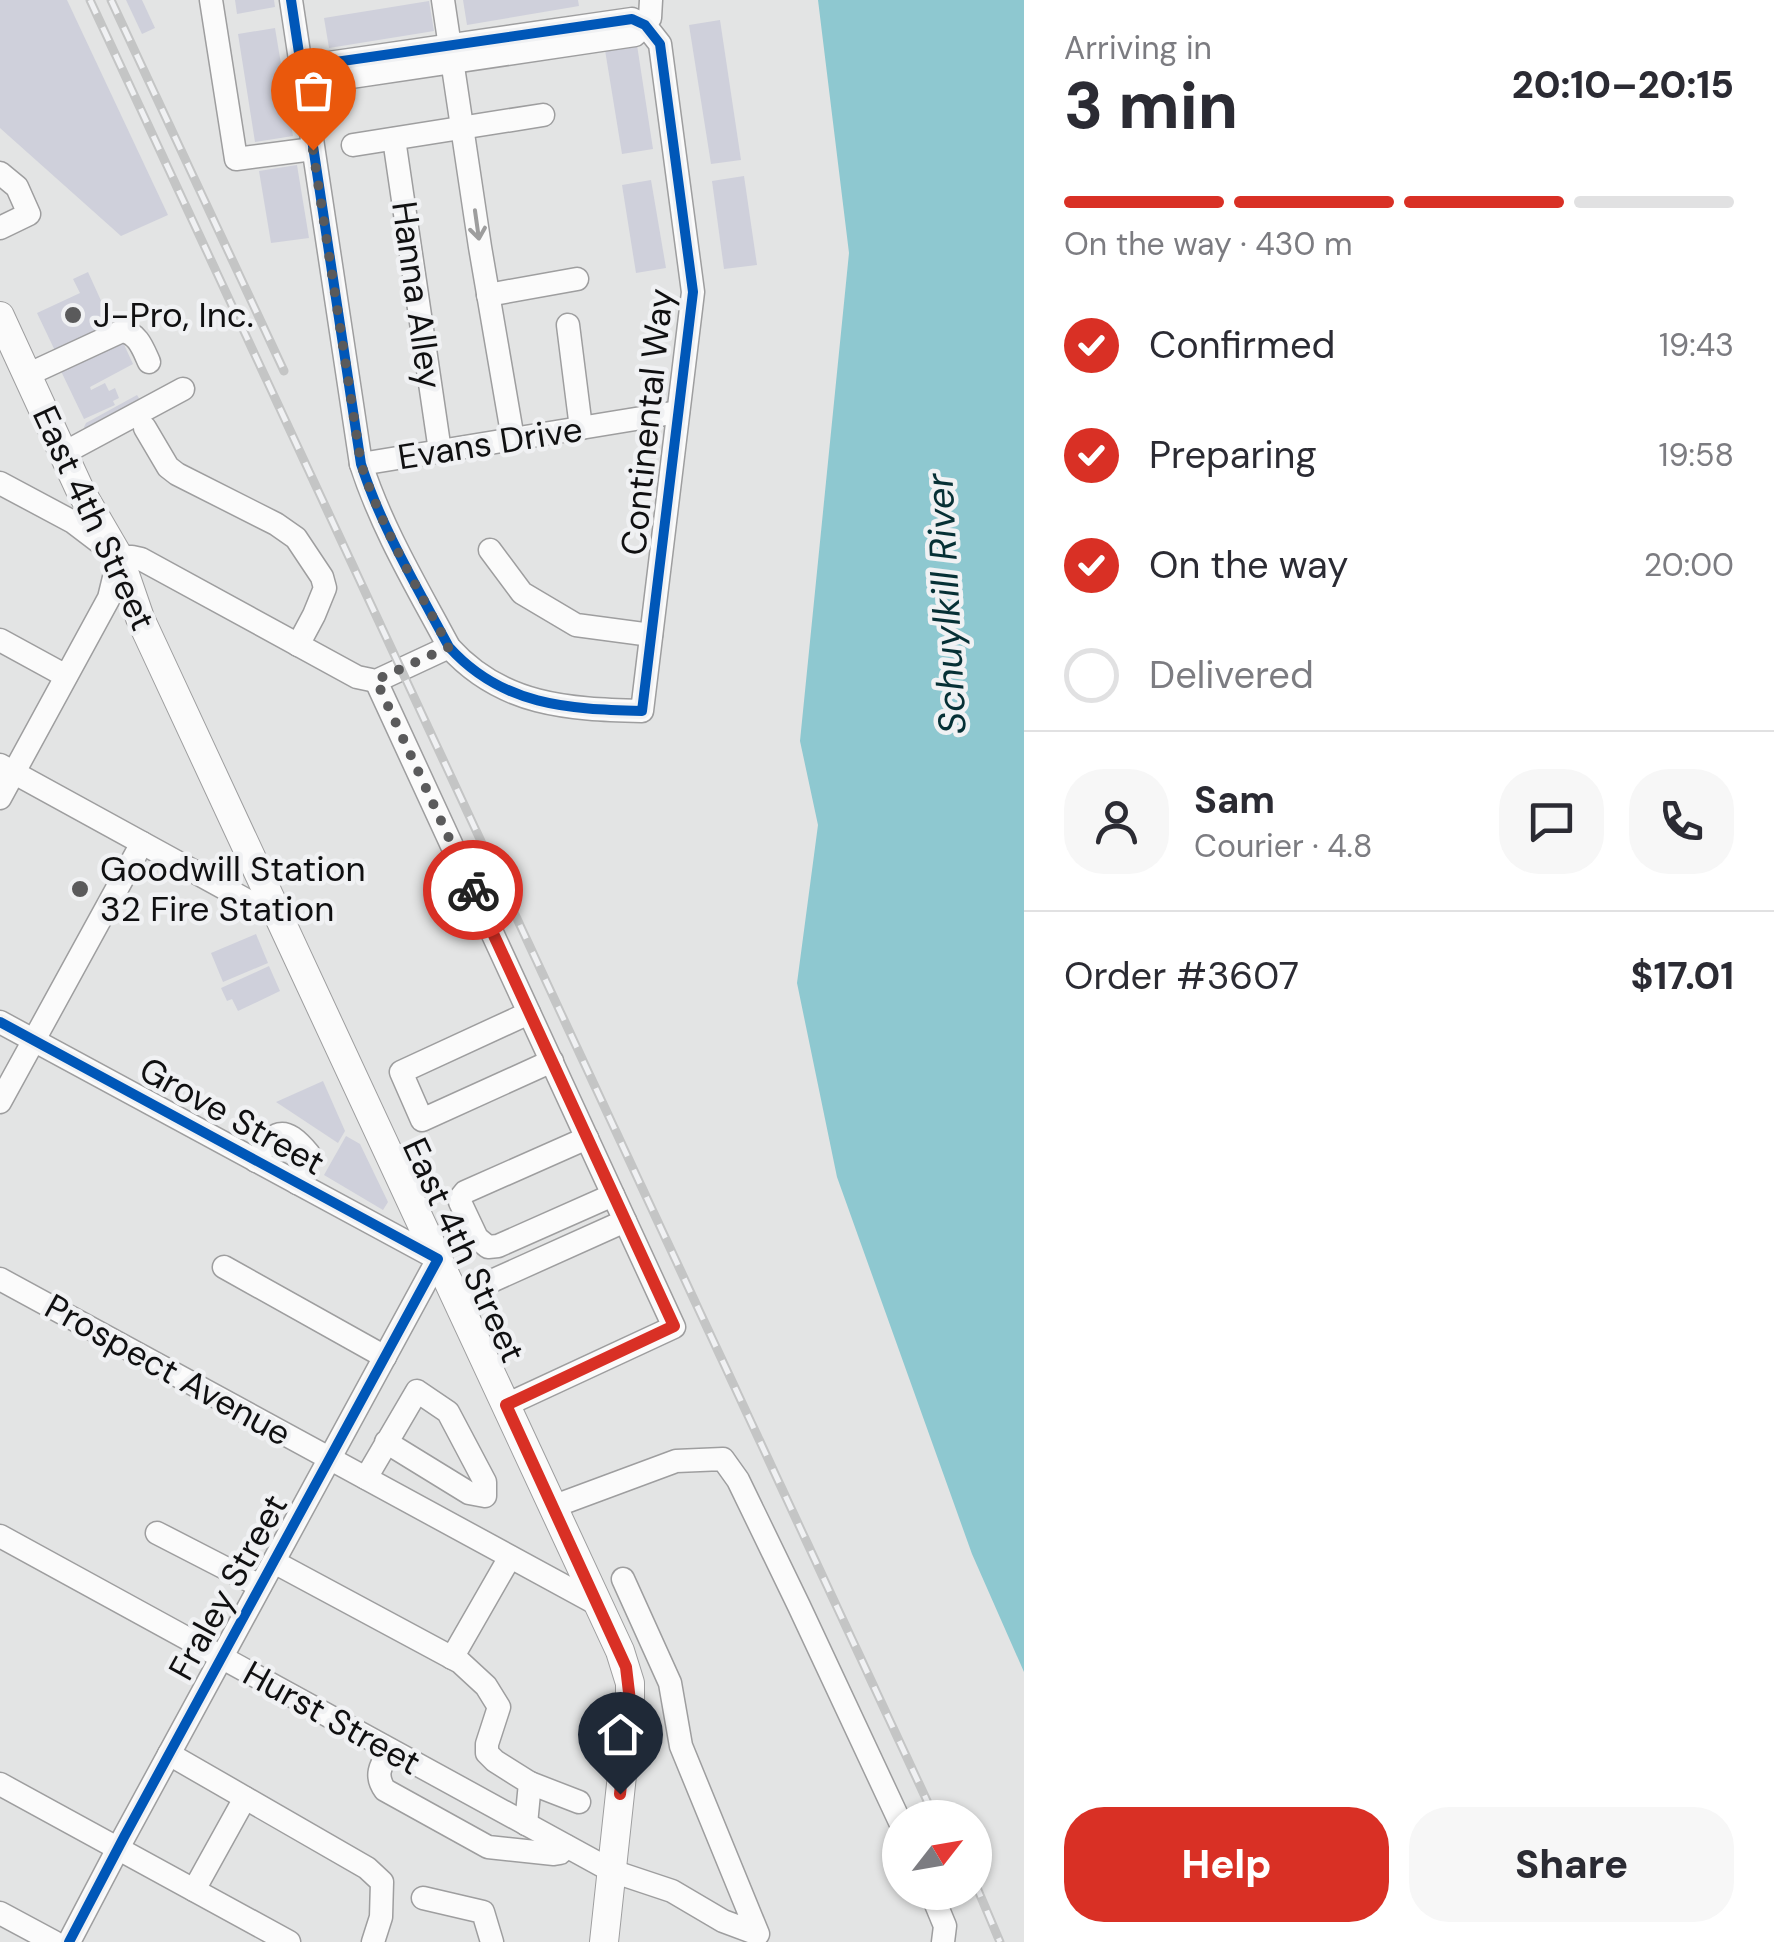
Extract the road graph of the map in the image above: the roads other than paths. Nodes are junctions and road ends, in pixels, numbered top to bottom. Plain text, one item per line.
1 (211, 0) edge
2 (291, 0) edge
3 (443, 0) edge
4 (651, 0) edge
5 (645, 24) junction
6 (451, 54) junction
7 (302, 76) junction
8 (543, 115) dead end
9 (464, 128) junction
10 (394, 138) junction
11 (353, 145) dead end
12 (313, 150) junction
13 (0, 173) edge
14 (0, 228) edge
15 (577, 278) dead end
16 (488, 296) junction
17 (0, 316) edge
18 (568, 325) dead end
19 (149, 362) dead end
20 (27, 375) junction
21 (183, 389) dead end
22 (678, 412) junction
23 (146, 428) dead end
24 (581, 428) junction
25 (513, 439) junction
26 (440, 451) junction
27 (64, 453) junction
28 (361, 464) junction
29 (1, 487) edge
30 (490, 550) dead end
31 (118, 557) junction
32 (651, 635) junction
33 (0, 640) edge
34 (298, 645) junction
35 (449, 647) junction
36 (66, 676) junction
37 (376, 680) junction
38 (7, 769) edge
39 (0, 798) edge
40 (142, 843) junction
41 (280, 918) junction
42 (529, 1013) junction
43 (0, 1022) edge
44 (34, 1040) junction
45 (552, 1062) junction
46 (0, 1102) edge
47 (587, 1138) junction
48 (256, 1160) junction
49 (297, 1183) junction
50 (613, 1195) junction
51 (625, 1221) junction
52 (438, 1259) junction
53 (224, 1267) dead end
54 (0, 1278) edge
55 (456, 1297) junction
56 (385, 1357) junction
57 (506, 1405) junction
58 (386, 1442) junction
59 (330, 1458) junction
60 (366, 1478) junction
61 (552, 1508) junction
62 (158, 1532) dead end
63 (0, 1536) edge
64 (510, 1556) junction
65 (274, 1562) junction
66 (623, 1579) dead end
67 (260, 1586) junction
68 (599, 1605) junction
69 (221, 1658) junction
70 (452, 1658) junction
71 (390, 1750) junction
72 (169, 1754) junction
73 (0, 1784) edge
74 (530, 1784) junction
75 (244, 1798) junction
76 (890, 1800) edge
77 (579, 1802) dead end
78 (526, 1824) junction
79 (566, 1846) junction
80 (118, 1848) junction
81 (612, 1871) junction
82 (194, 1890) junction
83 (423, 1898) dead end
84 (938, 1910) edge
85 (0, 1912) edge
86 (761, 1938) edge
87 (54, 1942) edge
88 (69, 1942) edge
89 (289, 1942) edge
90 (373, 1942) edge
91 (492, 1942) edge
92 (604, 1942) edge
93 (943, 1942) edge

1 - 12 street
2 - 7 street
3 - 6 street
4 - 5 street
5 - 6 street
5 - 22 street, Continental Way
6 - 7 street
6 - 9 street
7 - 12 street
8 - 9 street
9 - 10 street
9 -> 16 street
10 - 11 street
10 - 26 street, Hanna Alley
12 - 28 street
13 - 14 street
15 - 16 street
16 - 25 street
17 - 20 main road, East 4th Street
18 - 24 street
19 - 20 street
20 - 27 main road, East 4th Street
21 - 27 street
22 - 24 street, Evans Drive
22 - 32 street, Continental Way
23 - 34 street
24 - 25 street, Evans Drive
25 - 26 street, Evans Drive
26 - 28 street, Evans Drive
27 - 31 main road, East 4th Street
28 - 35 street
29 - 31 street
30 - 32 street
31 - 34 street
31 - 36 street
31 - 41 main road, East 4th Street
32 - 35 street, Continental Way
33 - 36 street
34 - 37 street
35 - 37 street
36 - 38 street
37 - 42 street
38 - 39 street
38 - 40 street
40 - 41 street
40 - 44 street
41 - 52 main road, East 4th Street
42 - 45 street
42 - 45 street
43 - 44 street, Grove Street
44 - 46 street
44 - 48 street, Grove Street
45 - 47 street
47 - 50 street
47 - 50 street
48 - 49 street, Grove Street
48 - 49 street
49 - 52 street, Grove Street
50 - 51 street
51 - 55 street
51 - 57 street
52 - 55 main road, East 4th Street
52 - 56 street, Fraley Street
53 - 56 street
54 - 59 street, Prospect Avenue
55 - 57 main road, East 4th Street
56 - 59 street, Fraley Street
57 - 61 main road, East 4th Street
58 - 58 street
58 - 60 street
59 - 60 street, Prospect Avenue
59 - 65 street, Fraley Street
60 - 64 street, Prospect Avenue
61 - 68 main road, East 4th Street
61 - 76 street
62 - 67 street
63 - 69 street, Hurst Street
64 - 68 street, Prospect Avenue
64 - 70 street
65 - 67 street, Fraley Street
65 - 70 street
66 - 86 street
67 - 69 street, Fraley Street
68 - 81 main road, East 4th Street
69 - 71 street, Hurst Street
69 - 72 street, Fraley Street
70 - 74 street
71 - 78 street, Hurst Street
71 - 79 street
72 - 75 street
72 - 80 street, Fraley Street
73 - 80 street
74 - 77 street
74 - 78 street
75 - 82 street
75 - 90 street
78 - 79 street, Hurst Street
79 - 81 street, Hurst Street
80 - 82 street
80 - 88 street, Fraley Street
81 - 86 street, Hurst Street
81 - 92 main road, East 4th Street
82 - 89 street
83 - 91 street
84 - 93 street
85 - 87 street

